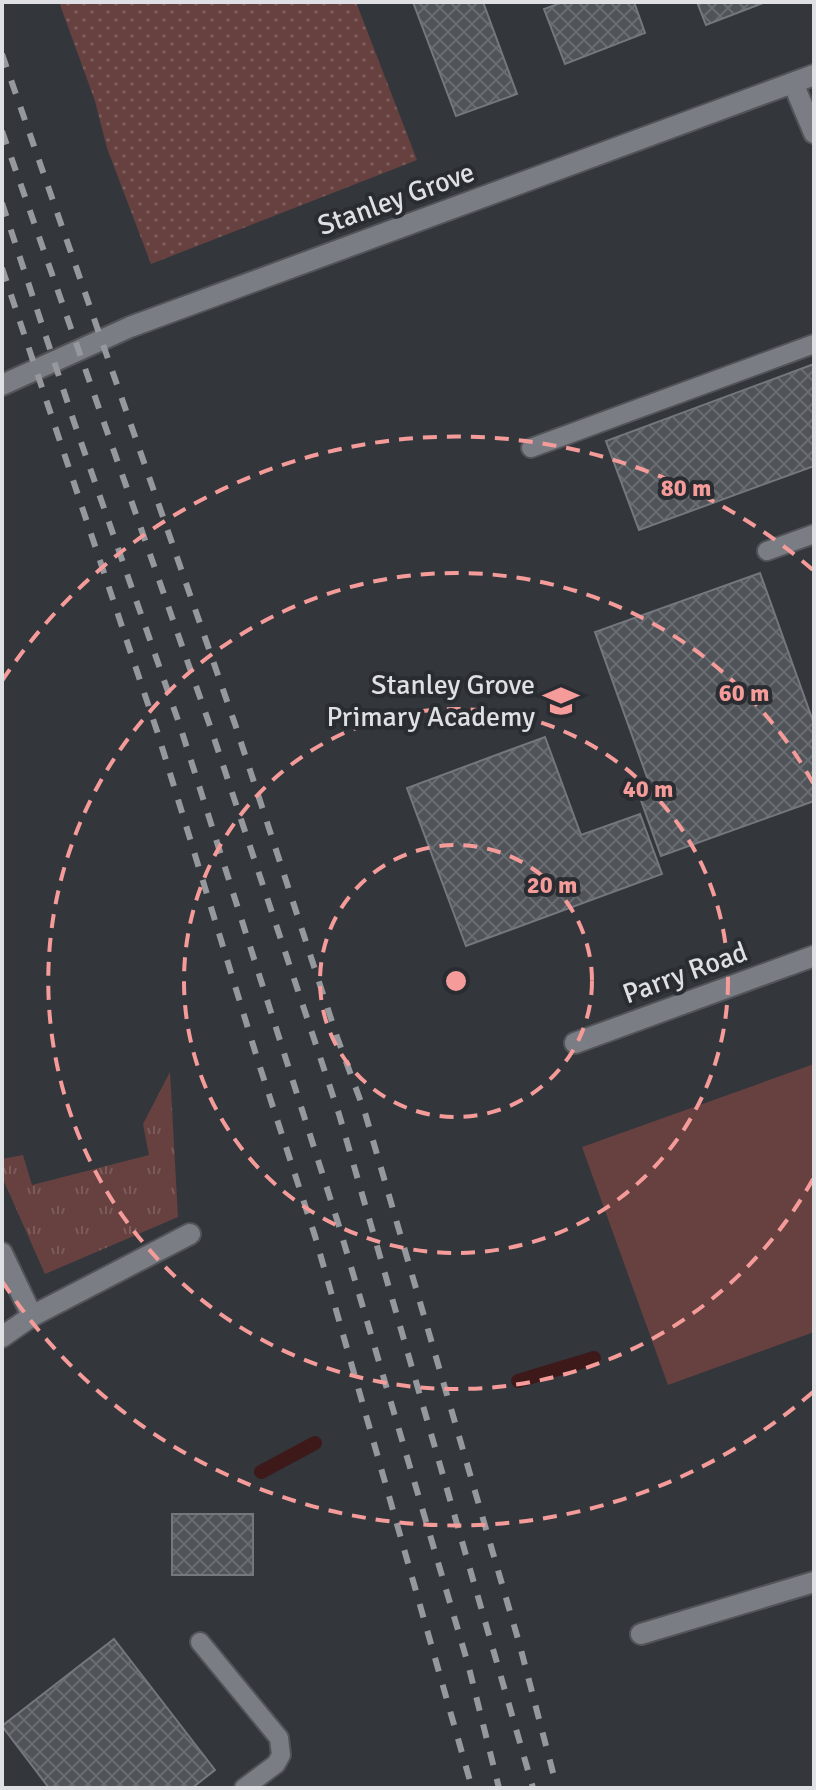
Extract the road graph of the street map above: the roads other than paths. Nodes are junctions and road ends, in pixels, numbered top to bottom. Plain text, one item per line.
1 (814, 75) edge
2 (793, 83) junction
3 (814, 133) edge
4 (814, 344) edge
5 (2, 385) edge
6 (531, 448) dead end
7 (814, 534) edge
8 (767, 551) dead end
9 (814, 956) edge
10 (575, 1043) dead end
11 (190, 1234) dead end
12 (2, 1253) edge
13 (32, 1316) junction
14 (2, 1337) edge
15 (814, 1582) edge
16 (641, 1634) dead end
17 (200, 1642) dead end
18 (244, 1788) edge

1 - 2 street, Stanley Grove
2 - 3 street
2 - 5 street, Stanley Grove
4 - 6 lane
7 - 8 lane
9 - 10 street, Parry Road
11 - 13 street
12 - 13 street
13 - 14 street
15 - 16 street
17 - 18 lane

